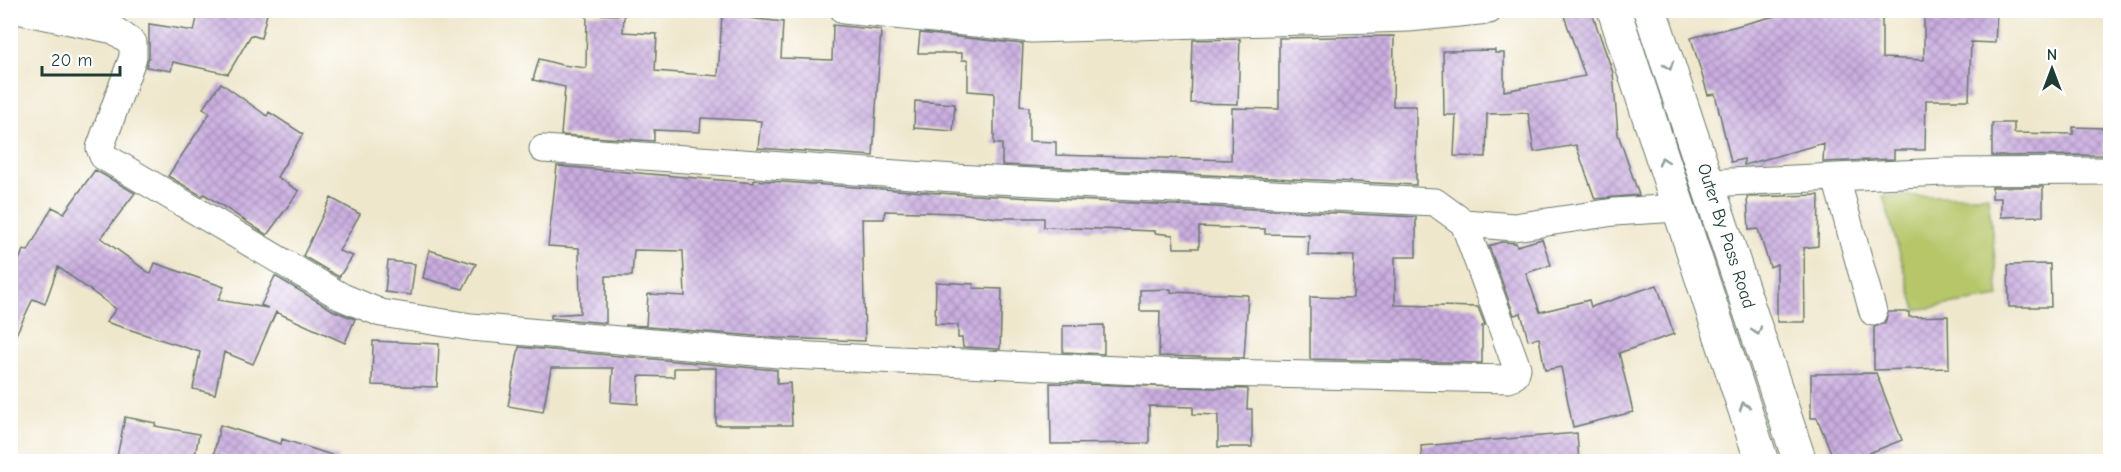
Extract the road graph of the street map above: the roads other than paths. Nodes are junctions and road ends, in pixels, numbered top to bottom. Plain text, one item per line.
1 (17, 10) edge
2 (844, 10) edge
3 (1489, 10) edge
4 (1614, 10) edge
5 (1650, 10) edge
6 (1409, 14) edge
7 (543, 149) dead end
8 (2110, 171) edge
9 (1836, 178) junction
10 (1709, 183) junction
11 (1678, 208) junction
12 (1464, 222) junction
13 (1873, 312) dead end
14 (1762, 462) edge
15 (1800, 462) edge

1 - 12 street
2 - 6 street
3 - 6 street
11 -> 4 main road, Outer By Pass Road
5 -> 10 main road, Outer By Pass Road
7 - 12 street
8 - 9 street
9 - 10 street
9 - 13 street
10 -> 15 main road, Outer By Pass Road
11 - 12 street
14 -> 11 main road, Outer By Pass Road

